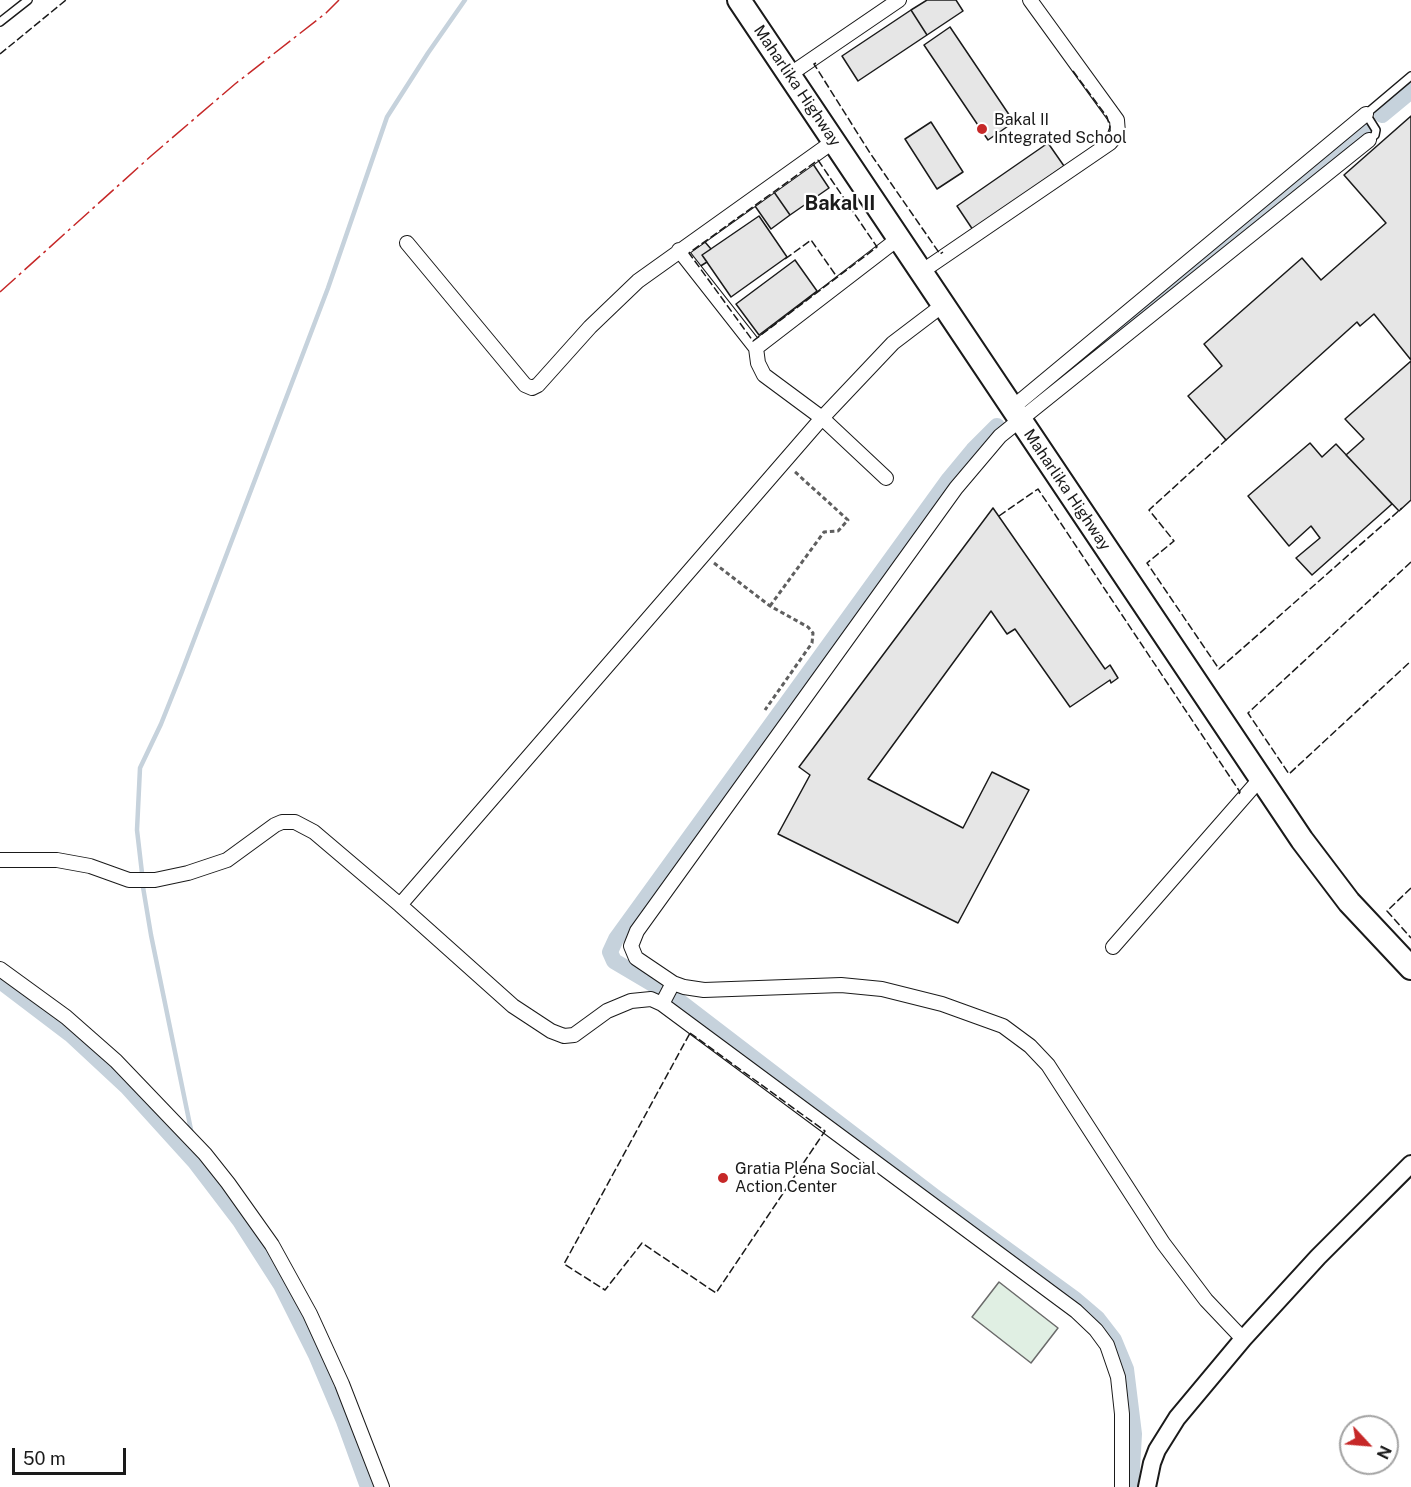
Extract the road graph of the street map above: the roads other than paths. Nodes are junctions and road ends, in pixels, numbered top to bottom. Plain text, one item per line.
1 (28, 0) edge
2 (739, 0) edge
3 (899, 0) edge
4 (1030, 0) edge
5 (0, 22) edge
6 (789, 75) junction
7 (1411, 76) edge
8 (1366, 114) junction
9 (1369, 140) joint
10 (834, 141) junction
11 (899, 238) junction
12 (407, 243) dead end
13 (679, 250) junction
14 (921, 272) junction
15 (943, 304) junction
16 (756, 348) junction
17 (1016, 413) junction
18 (822, 418) junction
19 (886, 478) dead end
20 (1260, 778) junction
21 (0, 860) edge
22 (400, 905) junction
23 (1113, 947) dead end
24 (1411, 968) edge
25 (0, 969) edge
26 (673, 983) junction
27 (662, 1004) junction
28 (1411, 1164) edge
29 (1243, 1339) junction
30 (382, 1487) edge
31 (1122, 1487) edge
32 (1147, 1487) edge

1 - 5 lane
2 - 6 highway, Maharlika Highway
3 - 6 street
4 - 14 street
6 - 10 highway, Maharlika Highway
7 - 8 lane
8 - 9 lane
8 - 17 street
9 - 17 street
10 - 11 highway, Maharlika Highway
10 - 13 street
11 - 14 highway, Maharlika Highway
11 - 16 street
12 - 13 street
13 - 16 street
14 - 15 highway, Maharlika Highway
15 - 17 highway, Maharlika Highway
15 - 18 street
16 - 18 street
17 - 20 highway, Maharlika Highway
17 - 26 street
18 - 19 street
18 - 22 street
20 - 23 street
20 - 24 highway, Maharlika Highway
21 - 22 street
22 - 27 street
25 - 30 street
26 - 27 street
26 - 29 street
27 - 31 street
28 - 29 street
29 - 32 street

